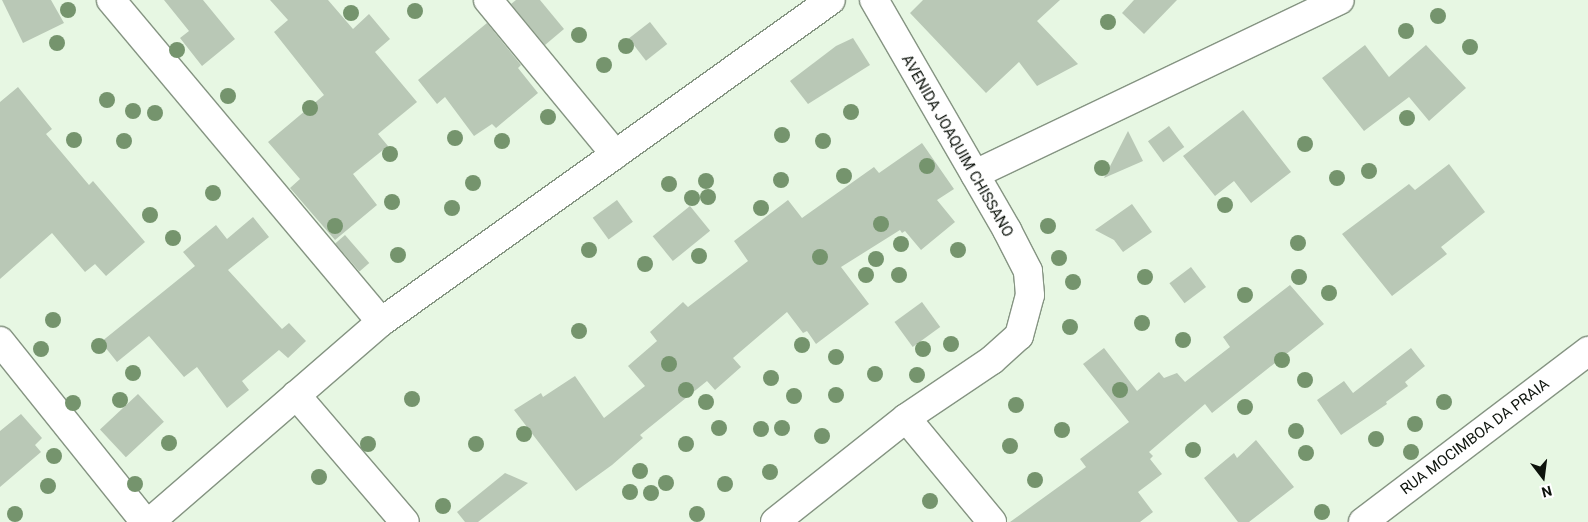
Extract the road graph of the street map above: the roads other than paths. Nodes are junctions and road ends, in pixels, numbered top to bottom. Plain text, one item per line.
1 (111, 0) edge
2 (488, 0) edge
3 (831, 0) edge
4 (874, 0) edge
5 (1340, 0) edge
6 (1300, 8) edge
7 (615, 154) junction
8 (975, 174) junction
9 (381, 322) junction
10 (0, 341) edge
11 (1588, 351) edge
12 (296, 396) junction
13 (906, 418) junction
14 (145, 522) edge
15 (150, 522) edge
16 (405, 522) edge
17 (775, 522) edge
18 (992, 522) edge
19 (1362, 522) edge

1 - 9 street
2 - 7 street
3 - 7 street
4 - 8 street, AVENIDA JOAQUIM CHISSANO
5 - 6 street
6 - 8 street
7 - 9 street
8 - 13 street, AVENIDA JOAQUIM CHISSANO
9 - 12 street
10 - 14 street
11 - 19 street, RUA MOCIMBOA DA PRAIA
12 - 15 street
12 - 16 street
13 - 17 street
13 - 18 street

